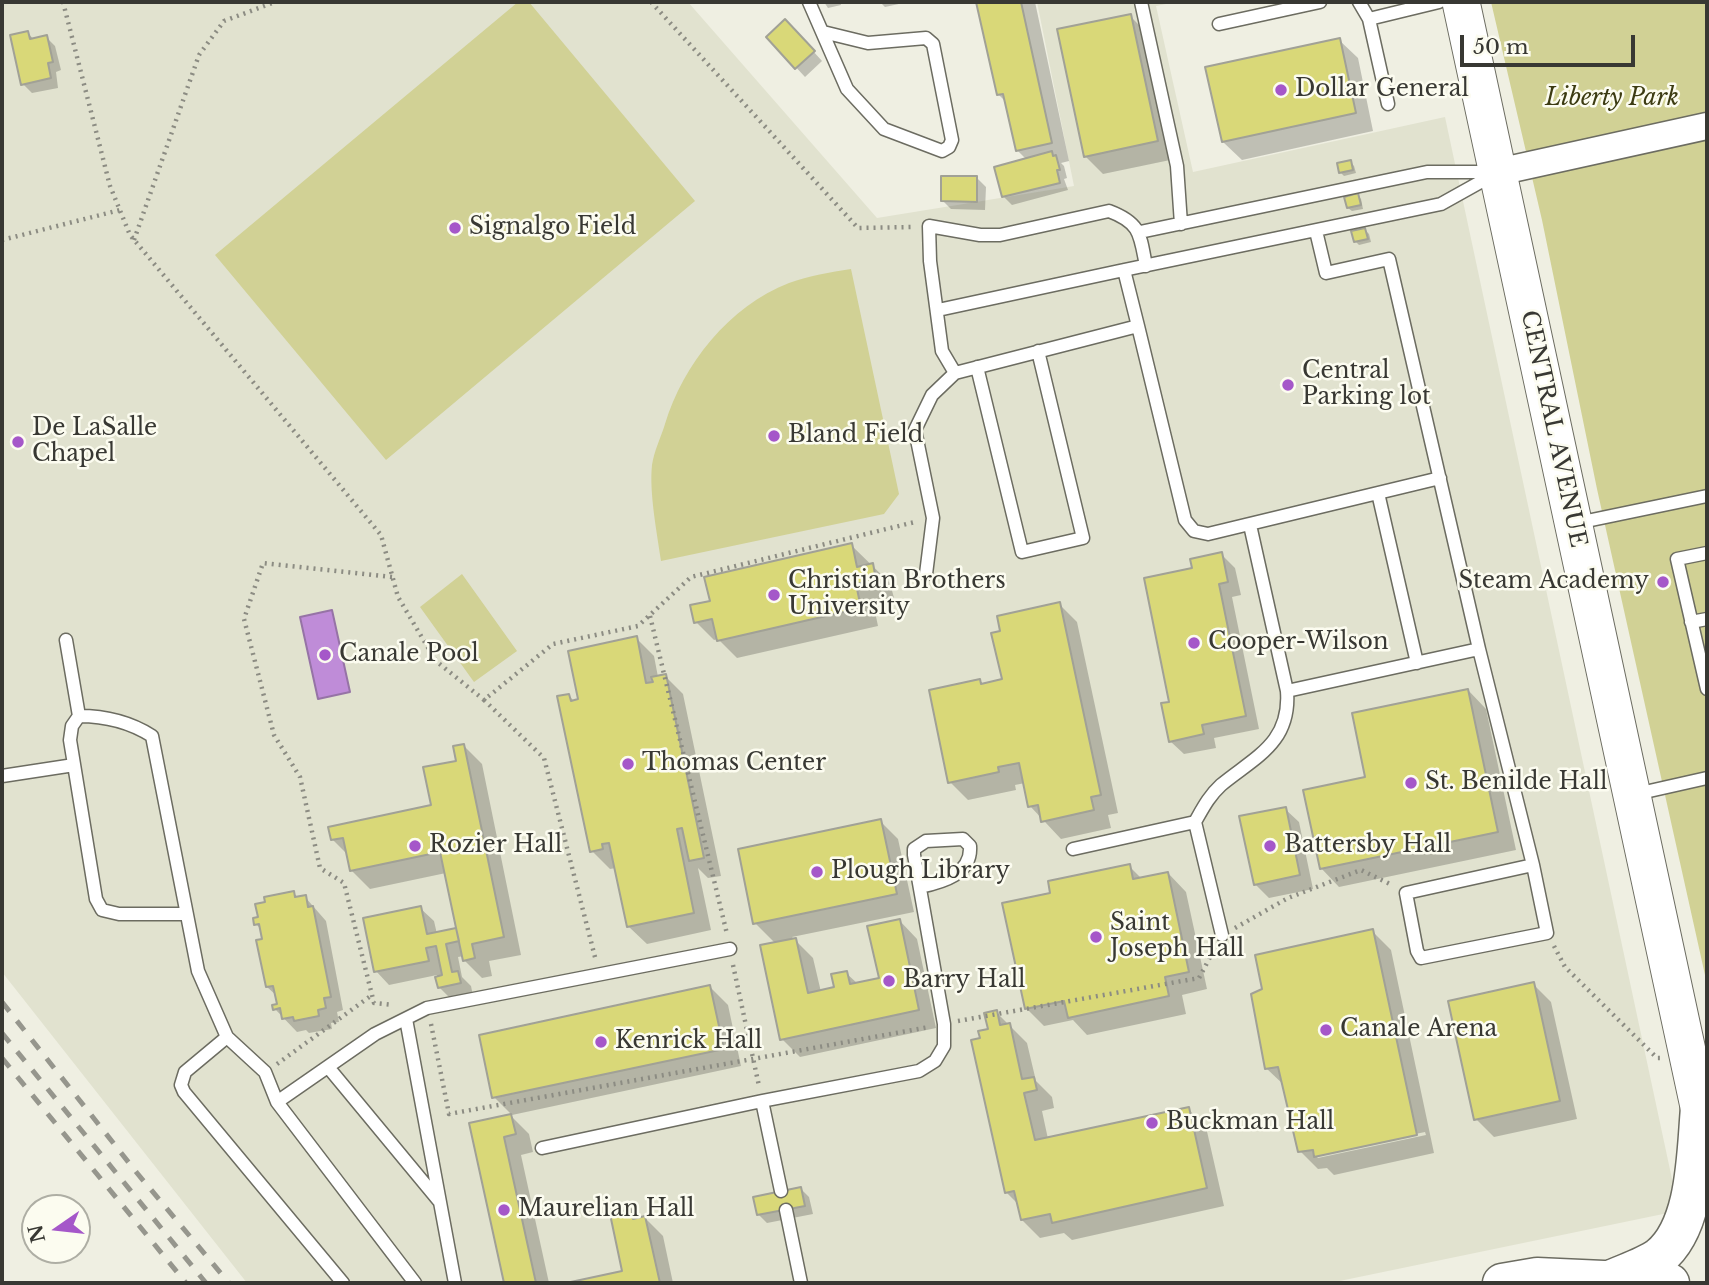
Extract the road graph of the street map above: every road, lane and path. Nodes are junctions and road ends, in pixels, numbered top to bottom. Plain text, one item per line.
1 (63, 2) edge
2 (275, 2) edge
3 (651, 2) edge
4 (809, 2) edge
5 (1141, 2) edge
6 (1320, 2) edge
7 (1359, 2) edge
8 (1439, 2) edge
9 (1461, 2) edge
10 (1369, 19) junction
11 (1219, 24) dead end
12 (823, 32) junction
13 (1388, 104) dead end
14 (1707, 126) edge
15 (1498, 172) junction
16 (120, 211) junction
17 (1181, 224) junction
18 (929, 226) junction
19 (1316, 231) junction
20 (1140, 232) junction
21 (2, 240) edge
22 (134, 240) junction
23 (1146, 265) junction
24 (1124, 270) junction
25 (938, 310) junction
26 (1138, 326) junction
27 (1038, 351) junction
28 (977, 367) junction
29 (955, 373) junction
30 (1440, 478) junction
31 (1378, 493) junction
32 (1707, 496) edge
33 (933, 518) junction
34 (1250, 524) junction
35 (1574, 524) junction
36 (1707, 553) edge
37 (926, 574) dead end
38 (392, 577) junction
39 (650, 615) junction
40 (1707, 619) edge
41 (1691, 622) junction
42 (66, 640) dead end
43 (1479, 649) junction
44 (1417, 663) junction
45 (1707, 689) edge
46 (1287, 691) junction
47 (484, 700) junction
48 (79, 716) junction
49 (74, 765) junction
50 (2, 776) edge
51 (1707, 778) edge
52 (1633, 795) junction
53 (1195, 822) junction
54 (1073, 849) dead end
55 (1533, 865) junction
56 (920, 887) junction
57 (1406, 893) junction
58 (187, 914) junction
59 (1547, 933) junction
60 (1222, 935) junction
61 (730, 949) junction
62 (598, 966) dead end
63 (372, 995) junction
64 (428, 1008) junction
65 (407, 1018) junction
66 (944, 1024) junction
67 (227, 1037) junction
68 (1689, 1055) junction
69 (753, 1059) junction
70 (328, 1067) junction
71 (265, 1072) junction
72 (762, 1101) junction
73 (277, 1102) junction
74 (1705, 1123) edge
75 (542, 1148) dead end
76 (781, 1191) dead end
77 (440, 1203) junction
78 (786, 1210) dead end
79 (1610, 1280) junction
80 (1525, 1281) edge
81 (343, 1283) edge
82 (415, 1283) edge
83 (455, 1283) edge
84 (802, 1283) edge
85 (1670, 1283) edge

1 - 16 path
2 - 22 path
3 - 18 path
4 - 12 lane
5 - 17 lane
6 - 11 lane
7 - 10 lane
8 - 10 lane
9 - 15 main road, CENTRAL AVENUE
10 - 13 lane
12 - 12 lane
14 - 15 street
15 - 17 lane
15 - 19 lane
15 - 35 main road, CENTRAL AVENUE
16 - 21 path
16 - 22 path
17 - 20 lane
18 - 20 lane
18 - 25 lane
19 - 23 lane
19 - 30 lane
20 - 23 lane
22 - 38 path
23 - 24 lane
24 - 25 lane
24 - 26 lane
25 - 29 lane
26 - 27 lane
26 - 34 lane
27 - 28 lane
27 - 28 lane
28 - 29 lane
29 - 33 lane
30 - 31 lane
30 - 43 lane
31 - 34 lane
31 - 44 lane
32 - 35 lane
33 - 37 lane
33 - 39 path
34 - 46 lane
35 - 52 main road, CENTRAL AVENUE
36 - 41 lane
38 - 47 path
38 - 63 path
39 - 47 path
39 - 61 path
40 - 41 lane
41 - 45 lane
42 - 48 lane
43 - 44 lane
43 - 55 lane
44 - 46 lane
46 - 53 lane
47 - 62 path
48 - 49 lane
48 - 58 lane
49 - 50 lane
49 - 58 lane
51 - 52 lane
52 - 68 main road, CENTRAL AVENUE
53 - 54 lane
53 - 60 lane
55 - 57 lane
55 - 59 lane
56 - 56 lane
56 - 66 lane
57 - 59 lane
57 - 60 path
58 - 67 lane
59 - 68 path
60 - 66 path
61 - 64 lane
61 - 69 path
63 - 64 path
63 - 71 path
64 - 65 lane
64 - 69 path
65 - 70 lane
65 - 77 lane
66 - 69 path
66 - 72 lane
67 - 71 lane
67 - 81 lane
68 - 74 main road, CENTRAL AVENUE
69 - 72 path
70 - 73 lane
70 - 77 lane
71 - 73 lane
72 - 75 lane
72 - 76 lane
73 - 82 lane
74 - 79 main road
77 - 83 lane
78 - 84 lane
79 - 80 main road
79 - 85 main road

